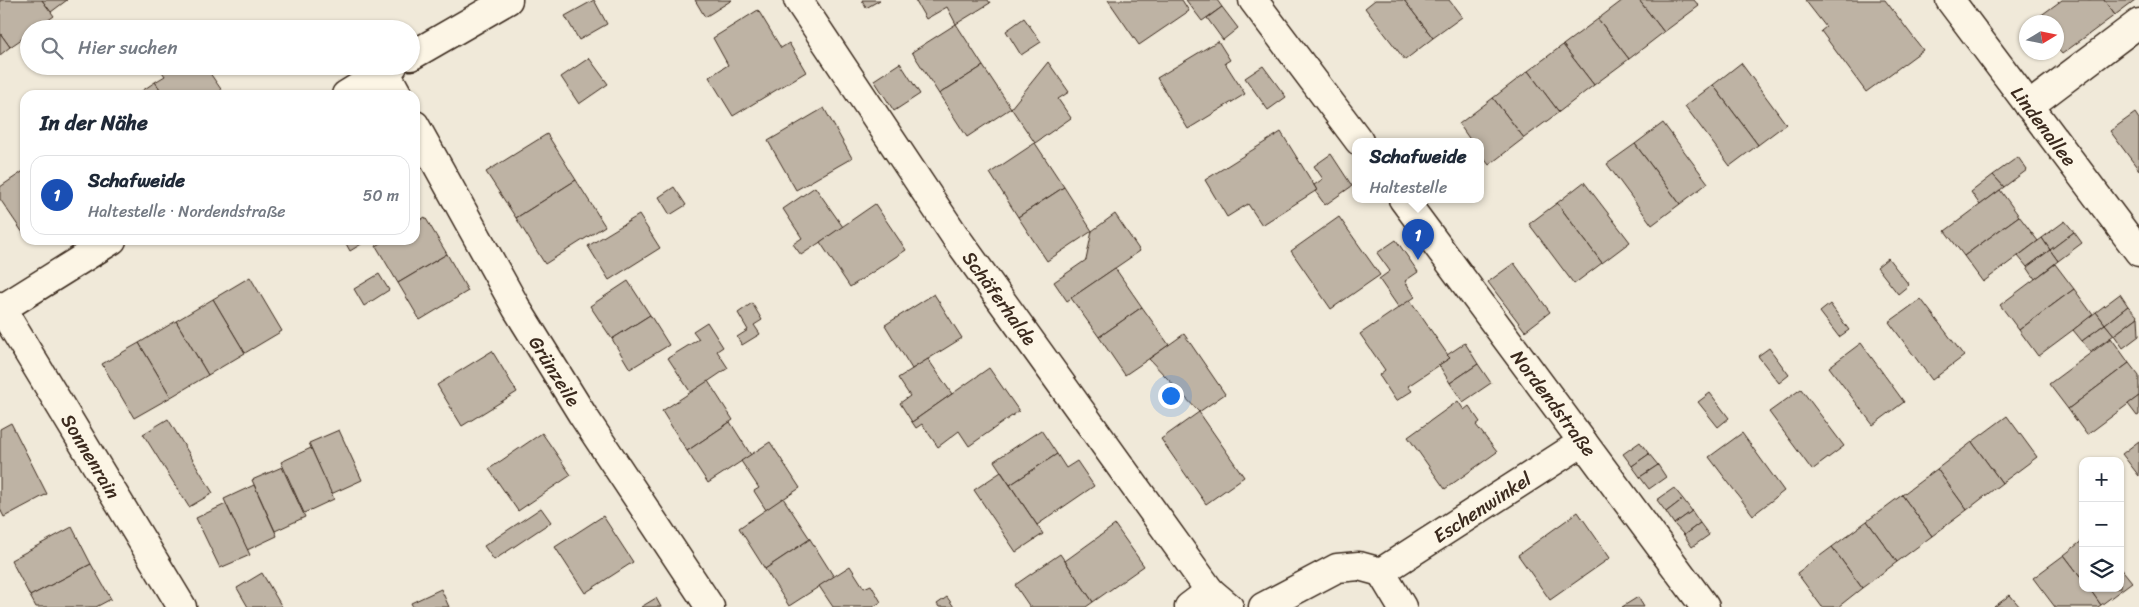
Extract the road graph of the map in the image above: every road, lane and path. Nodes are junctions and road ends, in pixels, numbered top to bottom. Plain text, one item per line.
1 (508, 0) edge
2 (798, 0) edge
3 (1253, 0) edge
4 (1950, 0) edge
5 (2139, 23) edge
6 (420, 51) edge
7 (379, 75) edge
8 (391, 75) edge
9 (354, 90) edge
10 (396, 90) edge
11 (2029, 106) junction
12 (420, 134) edge
13 (1357, 138) edge
14 (1405, 203) edge
15 (104, 245) edge
16 (2139, 252) edge
17 (1, 308) edge
18 (1583, 442) junction
19 (1381, 572) junction
20 (1209, 602) edge
21 (182, 607) edge
22 (710, 607) edge
23 (1264, 607) edge
24 (1402, 607) edge
25 (1705, 607) edge

1 - 6 street
2 - 20 street, Schäferhalde
3 - 13 street
4 - 11 street, Lindenallee
5 - 11 street
7 - 9 street
8 - 10 street
11 - 16 street, Lindenallee
12 - 22 street, Grünzeile
14 - 18 street, Nordendstraße
15 - 17 street
17 - 21 street, Sonnenrain
18 - 19 street, Eschenwinkel
18 - 25 street, Nordendstraße
19 - 23 street
19 - 24 street

